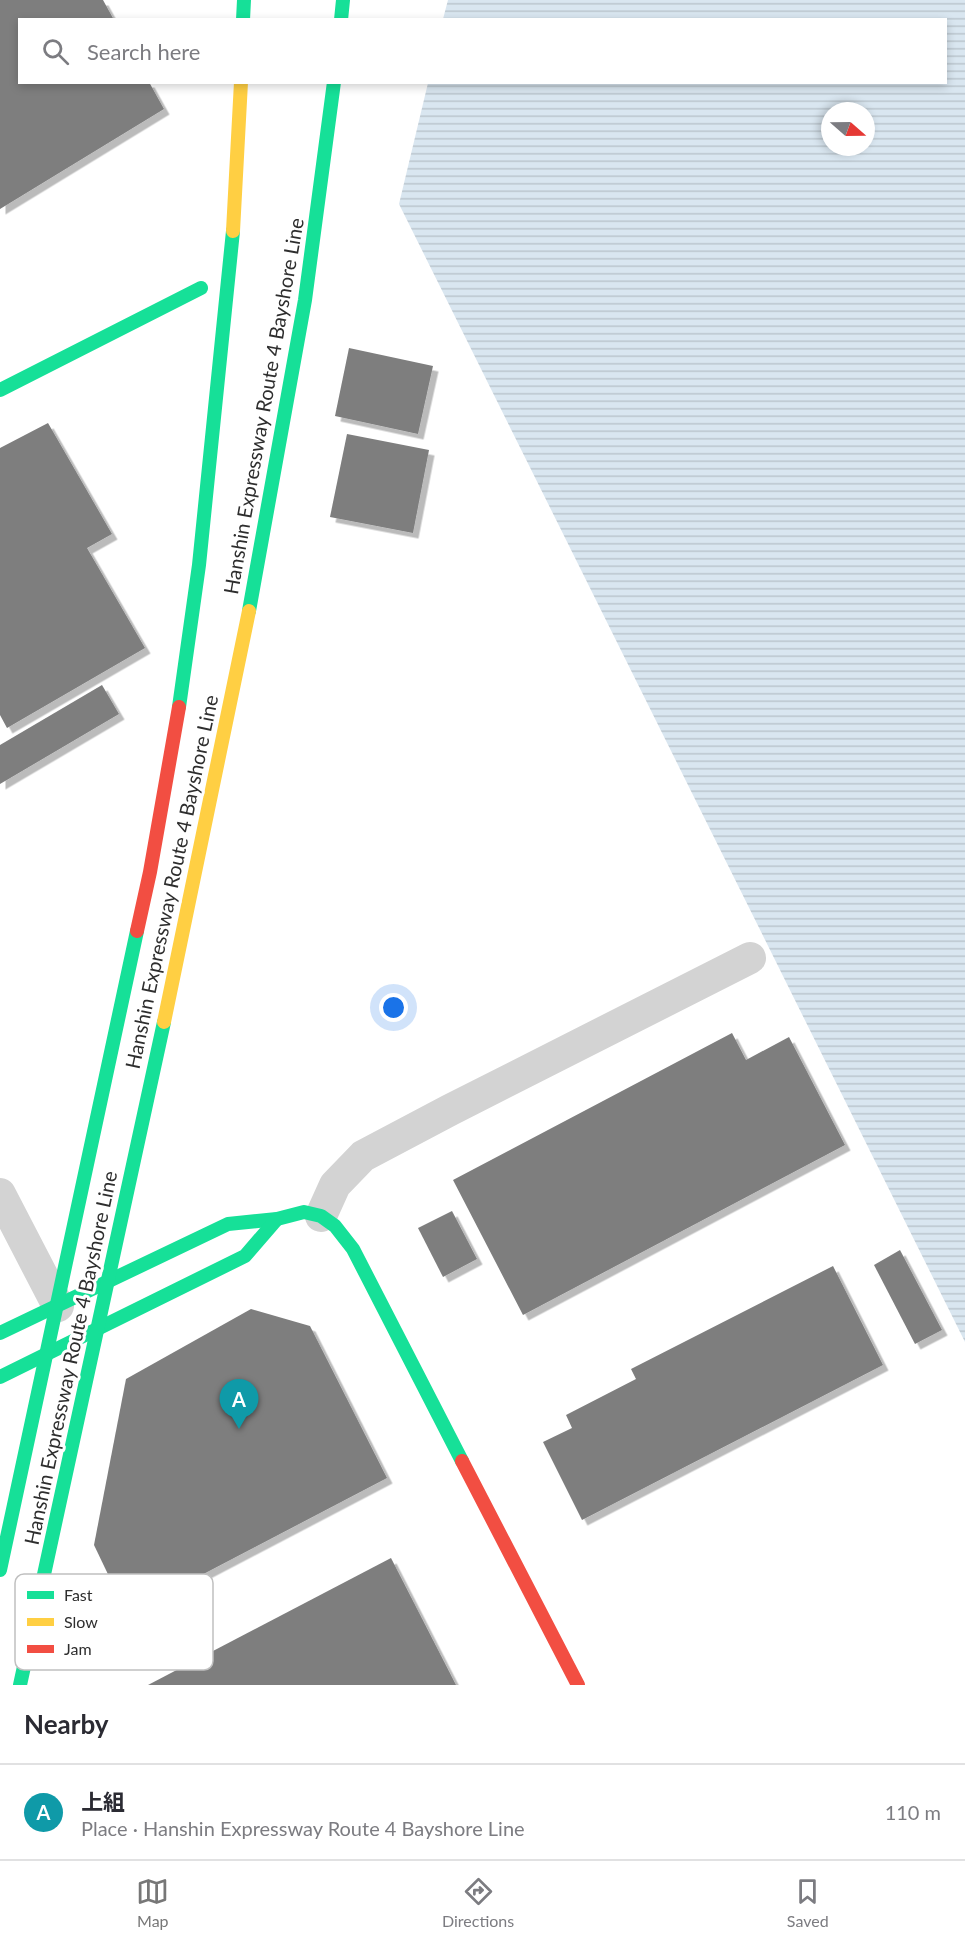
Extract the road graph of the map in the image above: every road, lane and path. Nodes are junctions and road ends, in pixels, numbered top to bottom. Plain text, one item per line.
1 (244, 0) edge
2 (344, 0) edge
3 (243, 18) edge
4 (341, 18) edge
5 (241, 84) edge
6 (334, 84) edge
7 (201, 288) dead end
8 (0, 390) edge
9 (750, 958) dead end
10 (0, 1194) edge
11 (321, 1216) junction
12 (277, 1219) junction
13 (58, 1306) junction
14 (0, 1333) edge
15 (0, 1377) edge
16 (0, 1570) edge
17 (44, 1574) edge
18 (23, 1670) edge
19 (20, 1685) edge
20 (578, 1685) edge

1 - 3 main road
2 - 4 main road
5 - 16 main road, Hanshin Expressway Route 4 Bayshore Line, bridge
6 - 17 main road, Hanshin Expressway Route 4 Bayshore Line, bridge
7 - 8 main road
9 - 11 street
10 - 13 street
11 - 12 main road
11 - 20 main road
12 - 13 main road
12 - 15 main road
13 - 14 main road
18 - 19 main road, Hanshin Expressway Route 4 Bayshore Line, bridge

